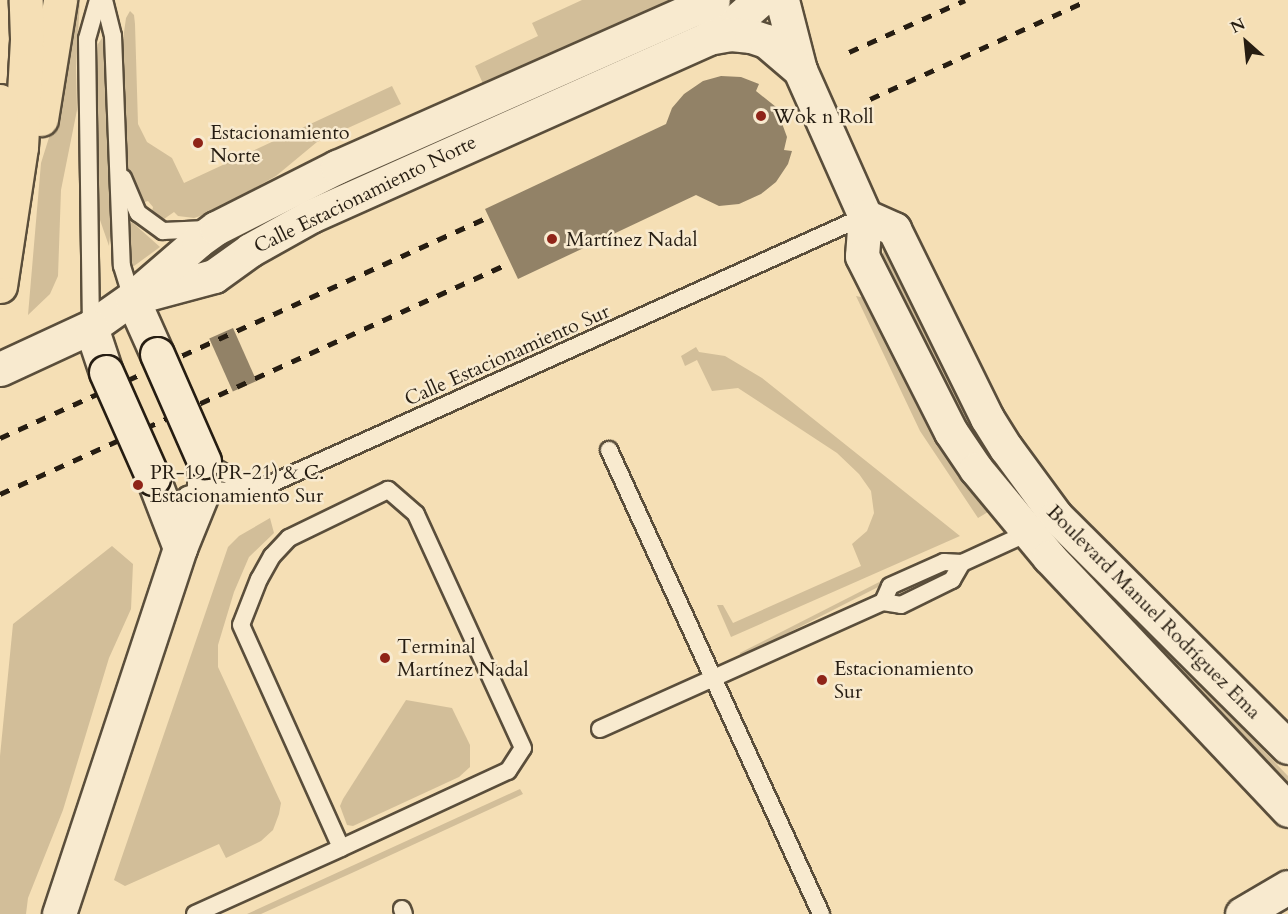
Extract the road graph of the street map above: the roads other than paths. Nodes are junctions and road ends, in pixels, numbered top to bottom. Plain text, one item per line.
1 (26, 0) edge
2 (60, 0) edge
3 (99, 0) edge
4 (104, 0) edge
5 (680, 0) edge
6 (713, 0) edge
7 (760, 0) edge
8 (773, 0) edge
9 (782, 0) edge
10 (792, 31) junction
11 (708, 38) junction
12 (618, 41) junction
13 (801, 70) junction
14 (0, 101) edge
15 (115, 143) junction
16 (865, 216) junction
17 (216, 228) junction
18 (2, 274) edge
19 (132, 298) junction
20 (91, 327) junction
21 (0, 369) edge
22 (609, 450) dead end
23 (204, 475) junction
24 (266, 486) junction
25 (168, 517) junction
26 (1043, 524) junction
27 (180, 548) junction
28 (714, 678) junction
29 (600, 729) dead end
30 (1288, 747) edge
31 (1288, 810) edge
32 (342, 848) junction
33 (1288, 886) edge
34 (59, 914) edge
35 (195, 914) edge
36 (821, 914) edge
37 (1242, 914) edge

1 - 18 main road
2 - 18 main road
3 - 20 lane
4 - 15 lane
5 - 12 street
6 - 12 street, Calle Estacionamiento Norte
7 - 11 street
7 - 13 street
8 - 10 street
9 - 10 street
10 - 13 street
11 - 13 street, Calle Estacionamiento Norte
11 - 19 street, Calle Estacionamiento Norte
12 - 17 street, Calle Estacionamiento Norte
13 - 16 street
14 - 18 main road
15 - 17 lane
15 - 19 lane
16 - 24 lane, Calle Estacionamiento Sur
16 - 26 street, Boulevard Manuel Rodríguez Ema
17 - 19 street, Calle Estacionamiento Norte
19 - 20 street
19 - 23 street, bridge
20 - 21 street
20 - 25 street, bridge
22 - 28 lane
23 - 24 lane
23 - 24 lane, Calle Estacionamiento Sur
23 - 25 lane
23 - 27 street
25 - 27 street
26 - 28 lane
26 - 30 street, Boulevard Manuel Rodríguez Ema
26 - 31 street
27 - 34 street
28 - 29 lane
28 - 36 lane
32 - 32 lane
32 - 35 lane
33 - 37 street

